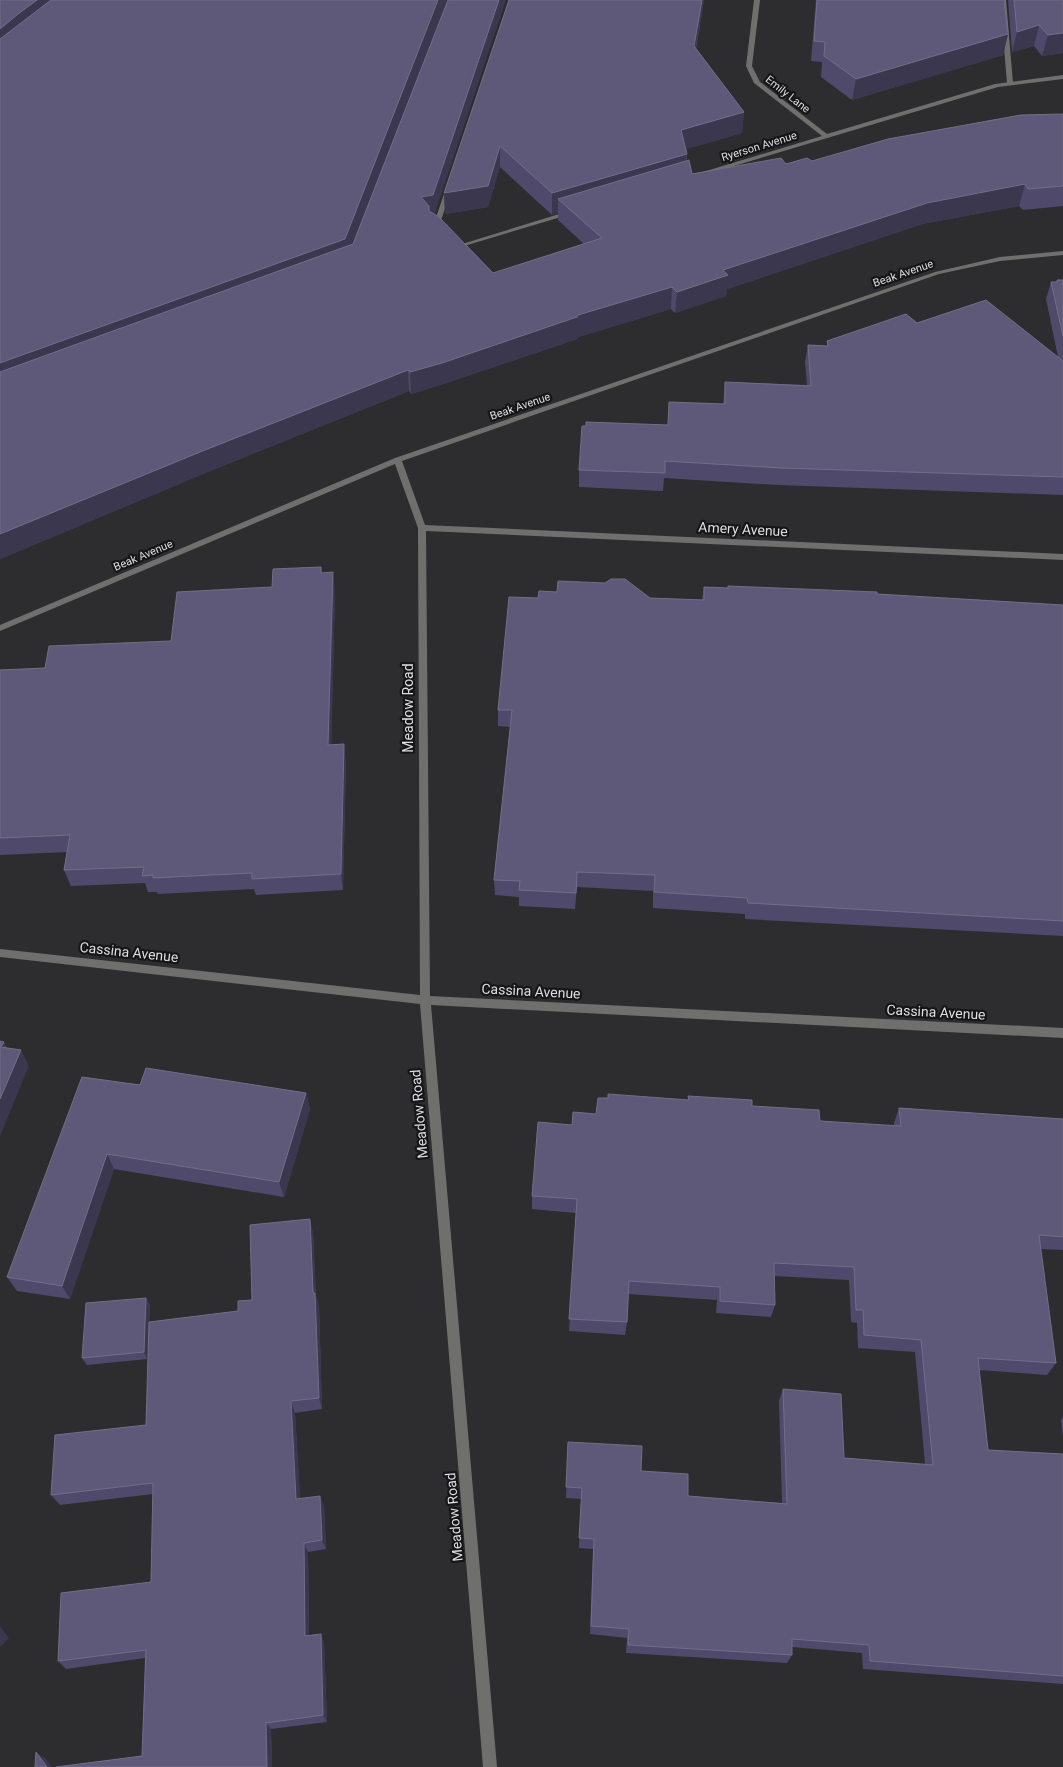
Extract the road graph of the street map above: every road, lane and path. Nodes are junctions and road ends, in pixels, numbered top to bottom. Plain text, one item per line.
1 (757, 0) edge
2 (1003, 0) edge
3 (1063, 78) edge
4 (1010, 83) junction
5 (826, 136) junction
6 (702, 174) edge
7 (450, 185) edge
8 (577, 211) edge
9 (442, 235) edge
10 (456, 242) edge
11 (1063, 254) edge
12 (398, 460) junction
13 (422, 528) junction
14 (1063, 557) edge
15 (0, 628) edge
16 (0, 953) edge
17 (425, 1000) junction
18 (1063, 1033) edge
19 (490, 1767) edge

1 - 5 street, Emily Lane
2 - 4 street
3 - 4 street, Ryerson Avenue
4 - 5 street, Ryerson Avenue
5 - 6 street, Ryerson Avenue
7 - 9 street
8 - 10 street
11 - 12 street, Beak Avenue
12 - 13 street, Meadow Road
12 - 15 street, Beak Avenue
13 - 14 street, Amery Avenue
13 - 17 street, Meadow Road
16 - 17 street, Cassina Avenue
17 - 18 street, Cassina Avenue
17 - 19 street, Meadow Road

